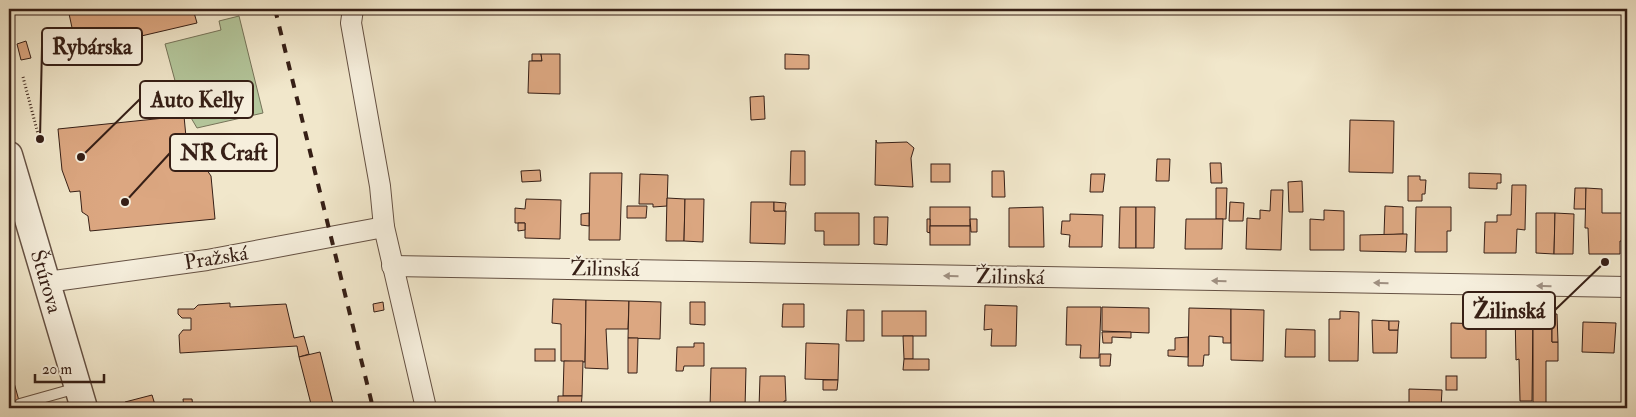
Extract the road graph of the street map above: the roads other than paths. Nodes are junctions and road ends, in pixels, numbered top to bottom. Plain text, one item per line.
1 (353, 9) edge
2 (9, 155) edge
3 (384, 227) junction
4 (392, 266) junction
5 (47, 282) junction
6 (1627, 287) edge
7 (81, 398) edge
8 (20, 404) dead end
9 (426, 408) edge

1 - 3 street
2 - 5 street, Štúrova
3 - 4 street
3 - 5 street, Pražská
6 -> 4 street, Žilinská
4 - 9 street
5 - 7 street, Štúrova
7 - 8 lane

